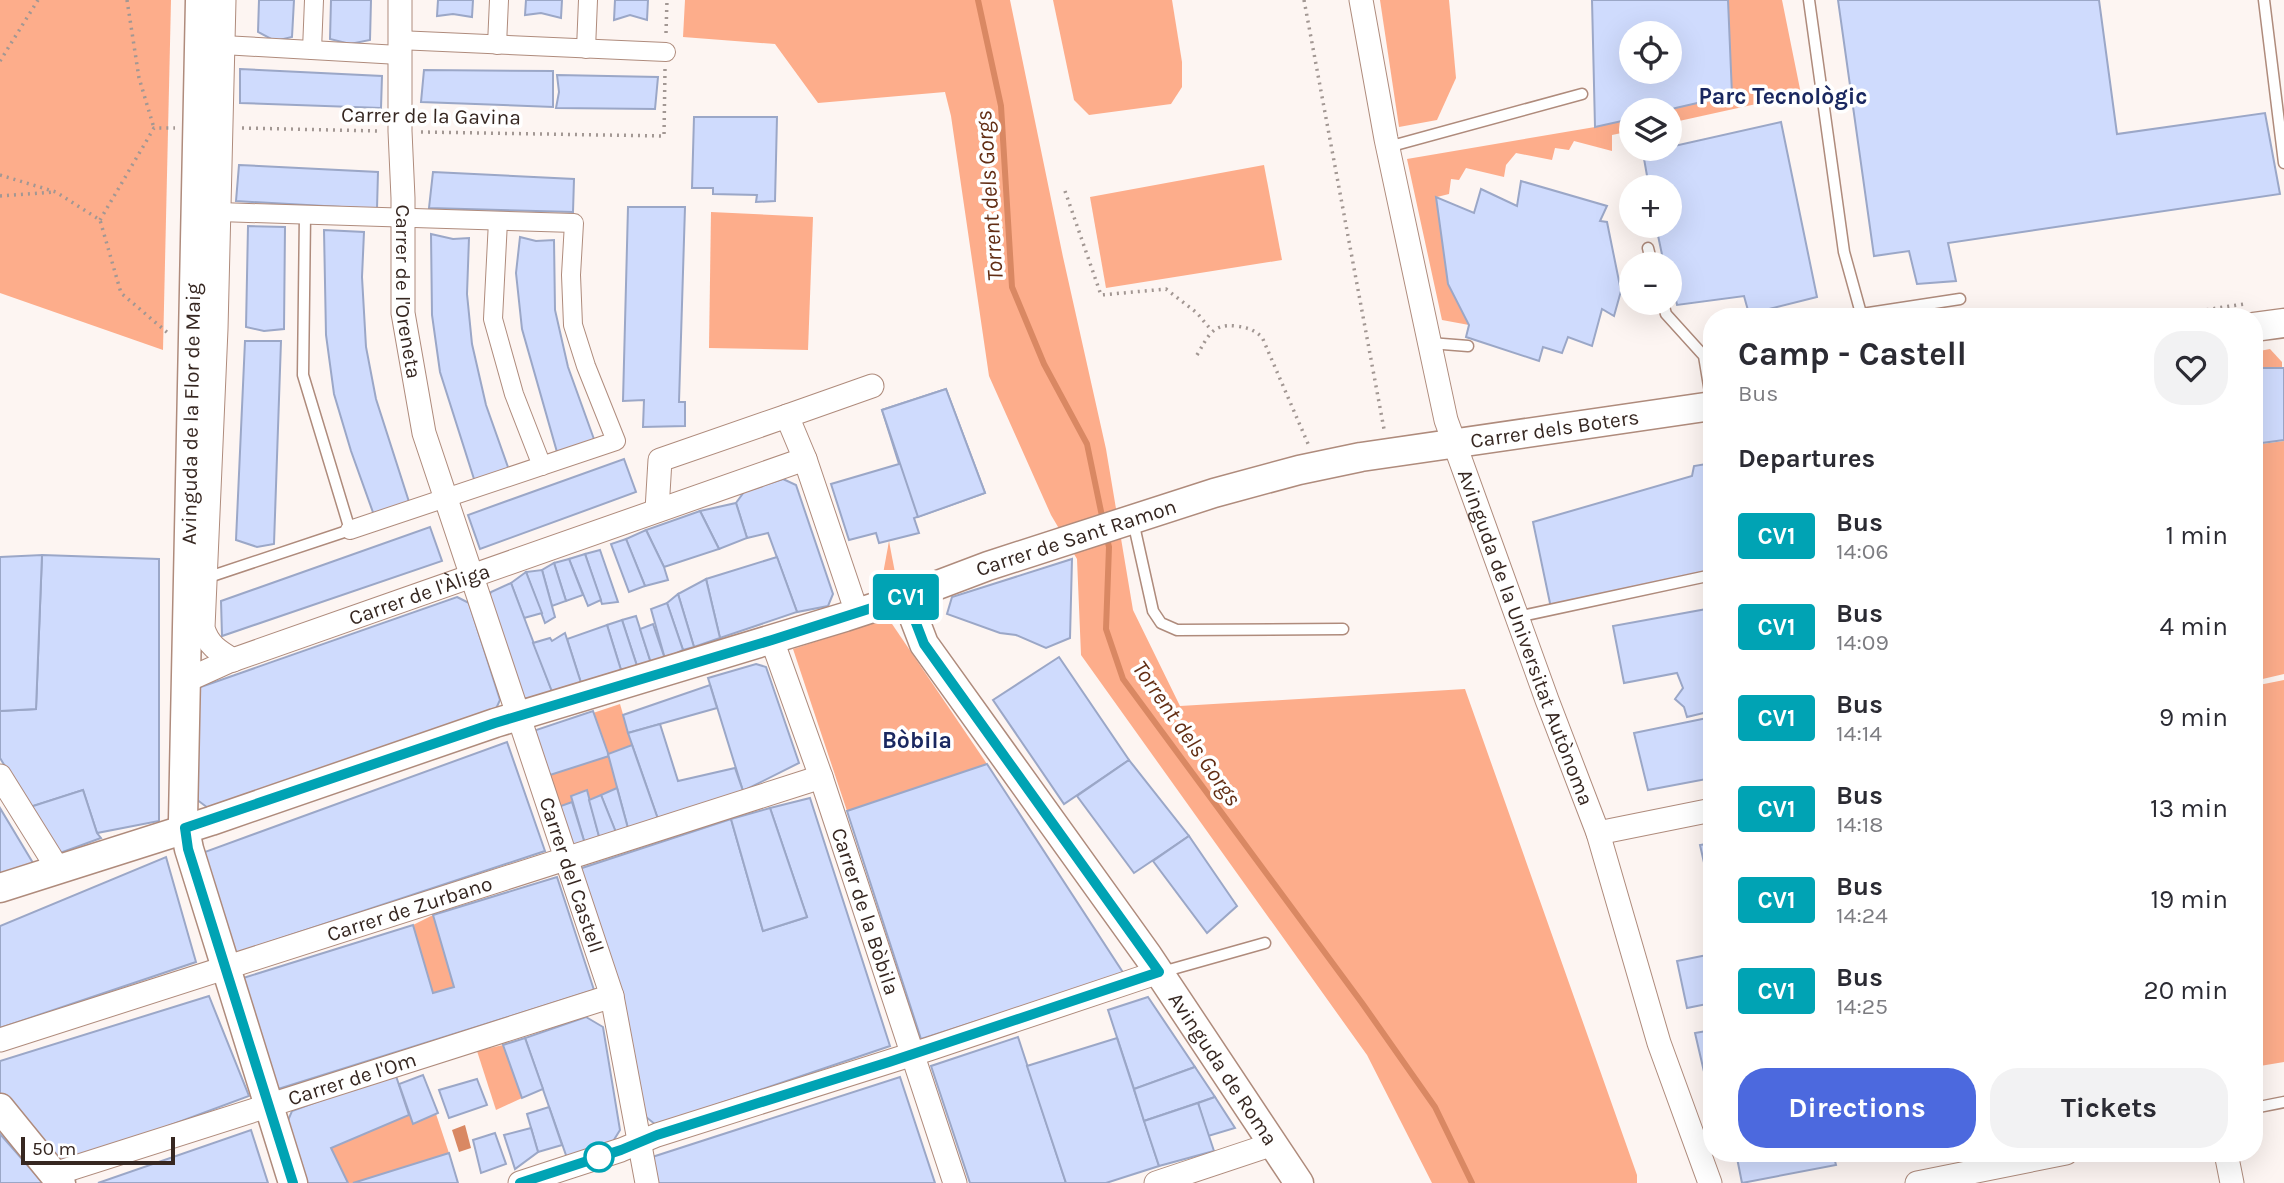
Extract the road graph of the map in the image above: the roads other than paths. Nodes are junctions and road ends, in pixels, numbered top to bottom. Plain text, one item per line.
1 (200, 0) edge
2 (224, 0) edge
3 (314, 0) edge
4 (400, 0) edge
5 (499, 0) edge
6 (588, 0) edge
7 (1362, 0) edge
8 (1809, 0) edge
9 (2264, 0) edge
10 (223, 45) junction
11 (498, 45) junction
12 (399, 47) junction
13 (586, 49) junction
14 (312, 50) junction
15 (666, 52) dead end
16 (1582, 94) dead end
17 (209, 127) junction
18 (1388, 147) junction
19 (2284, 163) edge
20 (219, 212) junction
21 (305, 215) junction
22 (404, 218) junction
23 (498, 221) junction
24 (1648, 248) dead end
25 (1649, 252) edge
26 (1960, 299) dead end
27 (1860, 308) edge
28 (1905, 308) edge
29 (1667, 315) edge
30 (2263, 318) edge
31 (2284, 323) edge
32 (1430, 343) junction
33 (1468, 346) dead end
34 (1703, 355) edge
35 (872, 386) dead end
36 (1703, 406) edge
37 (787, 416) junction
38 (1391, 443) joint
39 (1454, 443) junction
40 (805, 459) junction
41 (542, 466) junction
42 (446, 499) junction
43 (657, 510) junction
44 (1125, 524) junction
45 (350, 530) junction
46 (471, 575) junction
47 (1703, 577) edge
48 (205, 578) junction
49 (909, 603) junction
50 (862, 611) junction
51 (1517, 617) junction
52 (1343, 629) dead end
53 (772, 640) junction
54 (233, 660) junction
55 (185, 681) junction
56 (520, 715) junction
57 (0, 776) edge
58 (821, 777) junction
59 (1703, 812) edge
60 (185, 828) junction
61 (1598, 833) junction
62 (566, 859) junction
63 (58, 869) junction
64 (0, 888) edge
65 (1265, 943) dead end
66 (226, 966) junction
67 (1159, 972) junction
68 (612, 996) junction
69 (0, 1040) edge
70 (913, 1054) junction
71 (2284, 1102) edge
72 (268, 1106) junction
73 (2263, 1106) edge
74 (0, 1108) edge
75 (639, 1142) junction
76 (1273, 1144) junction
77 (2021, 1162) edge
78 (2228, 1162) edge
79 (57, 1179) edge
80 (293, 1183) edge
81 (520, 1183) edge
82 (647, 1183) edge
83 (955, 1183) edge
84 (1156, 1183) edge
85 (1299, 1183) edge
86 (1710, 1183) edge
87 (1917, 1183) edge
88 (2232, 1183) edge

1 - 17 street, Avinguda de la Flor de Maig
2 - 10 street, Avinguda de la Flor de Maig
3 - 14 street
4 - 12 street, Carrer de l'Oreneta
5 - 11 street
6 - 13 street
7 - 18 street, Avinguda de la Universitat Autònoma
8 - 27 lane
9 - 19 lane
10 - 14 street
10 - 17 street, Avinguda de la Flor de Maig
11 - 12 street
11 - 13 street
12 - 14 street
12 - 22 street, Carrer de l'Oreneta
13 - 15 street
16 - 18 lane
17 - 20 street, Avinguda de la Flor de Maig
17 - 55 street, Avinguda de la Flor de Maig
18 - 32 street, Avinguda de la Universitat Autònoma
20 - 21 street
20 - 48 street, Avinguda de la Flor de Maig
21 - 22 street
21 - 45 lane
22 - 23 street
22 - 42 street, Carrer de l'Oreneta
23 - 41 street
23 - 41 street
24 - 25 lane
26 - 28 lane
29 - 34 lane
30 - 31 street
32 - 33 lane
32 - 39 street, Avinguda de la Universitat Autònoma
35 - 37 street
36 - 39 street, Carrer dels Boters
37 - 40 street
37 - 43 street
38 - 39 street, Carrer dels Boters
38 - 44 street, Carrer de Sant Ramon
39 - 51 street, Avinguda de la Universitat Autònoma
40 - 43 street, Carrer de l'Àliga
40 - 50 street
41 - 42 street
42 - 45 street
42 - 46 street, Carrer de l'Oreneta
43 - 46 street, Carrer de l'Àliga
44 - 49 street, Carrer de Sant Ramon
44 - 52 lane
45 - 48 lane
46 - 54 street, Carrer de l'Àliga
46 - 56 street, Carrer del Castell
47 - 51 lane
48 - 54 street, Avinguda de la Flor de Maig
49 - 50 street, Carrer de Sant Ramon
49 - 67 street, Avinguda de Roma
50 - 53 street, Carrer de Sant Ramon
51 - 61 street, Avinguda de la Universitat Autònoma
53 - 56 street, Carrer de Sant Ramon
53 - 58 street, Carrer de la Bòbila
54 - 55 street, Carrer de l'Àliga
55 - 60 street, Avinguda de la Flor de Maig
56 - 60 street, Carrer de Sant Ramon
56 - 62 street, Carrer del Castell
57 - 63 street
58 - 62 street, Carrer de Zurbano
58 - 70 street, Carrer de la Bòbila
59 - 61 street
60 - 63 street, Carrer de Sant Ramon
60 - 66 street, Avinguda de la Flor de Maig
61 - 86 street, Avinguda de la Universitat Autònoma
62 - 66 street, Carrer de Zurbano
62 - 68 street, Carrer del Castell
63 - 64 street, Carrer de Sant Ramon
65 - 67 lane
66 - 69 street, Carrer de Zurbano
66 - 72 street, Avinguda de la Flor de Maig
67 - 70 street
67 - 76 street, Avinguda de Roma
68 - 72 street, Carrer de l'Om
68 - 75 street, Carrer del Castell
70 - 75 street
70 - 83 street, Carrer de la Bòbila
71 - 73 lane
72 - 79 street, Carrer de l'Om
72 - 80 street, Avinguda de la Flor de Maig
74 - 79 street
75 - 81 street
75 - 82 street, Carrer del Castell
76 - 84 street
76 - 85 street, Avinguda de Roma
77 - 87 street
78 - 88 street

